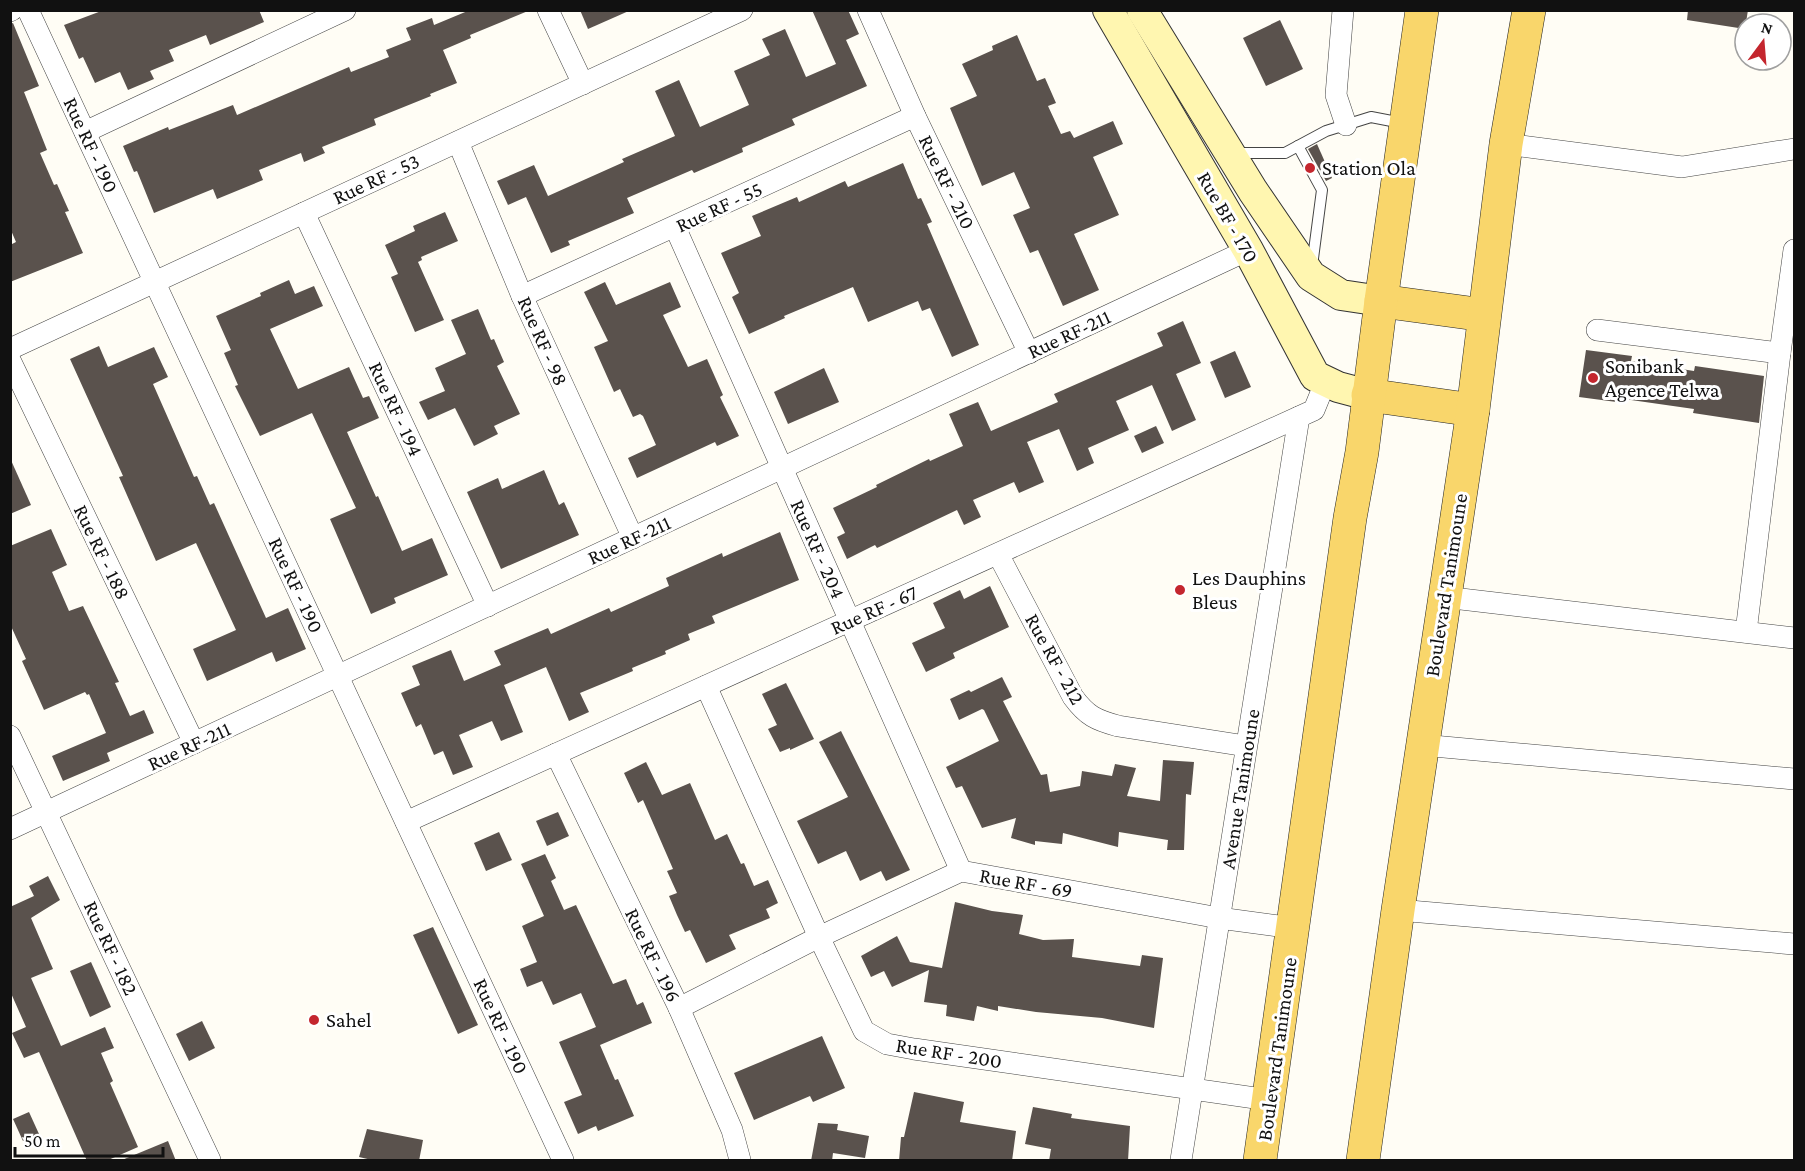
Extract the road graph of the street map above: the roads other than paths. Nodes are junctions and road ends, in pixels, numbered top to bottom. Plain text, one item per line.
1 (28, 10) edge
2 (345, 10) edge
3 (548, 10) edge
4 (742, 10) edge
5 (868, 10) edge
6 (1108, 10) edge
7 (1142, 10) edge
8 (1343, 10) edge
9 (1422, 10) edge
10 (1529, 10) edge
11 (583, 84) junction
12 (915, 117) junction
13 (1407, 123) junction
14 (1346, 125) junction
15 (85, 132) junction
16 (458, 142) junction
17 (1506, 144) junction
18 (1298, 146) junction
19 (1794, 149) edge
20 (1231, 153) junction
21 (304, 213) junction
22 (675, 226) junction
23 (1248, 250) junction
24 (1794, 250) edge
25 (1311, 276) junction
26 (155, 282) junction
27 (522, 296) junction
28 (1381, 301) junction
29 (1484, 315) junction
30 (1597, 330) dead end
31 (10, 349) edge
32 (1029, 352) junction
33 (1780, 352) junction
34 (10, 360) edge
35 (1325, 382) junction
36 (1368, 395) junction
37 (1473, 410) junction
38 (1299, 417) junction
39 (781, 469) junction
40 (633, 538) junction
41 (998, 554) junction
42 (1444, 597) junction
43 (488, 606) junction
44 (850, 621) junction
45 (1746, 632) junction
46 (1794, 638) edge
47 (338, 676) junction
48 (706, 686) junction
49 (10, 736) edge
50 (194, 743) junction
51 (1422, 745) junction
52 (1246, 746) junction
53 (556, 754) junction
54 (1794, 779) edge
55 (47, 812) junction
56 (406, 822) junction
57 (10, 829) edge
58 (961, 872) junction
59 (1398, 910) junction
60 (1219, 918) junction
61 (1294, 928) junction
62 (819, 937) junction
63 (1794, 944) edge
64 (679, 1008) junction
65 (1192, 1089) junction
66 (1269, 1100) junction
67 (210, 1161) edge
68 (563, 1161) edge
69 (740, 1161) edge
70 (1181, 1161) edge
71 (1260, 1161) edge
72 (1363, 1161) edge

1 - 15 street, Rue RF - 190
2 - 15 street
3 - 11 street
4 - 11 street, Rue RF - 53
5 - 12 street, Rue RF - 210
6 - 23 main road, Rue BF - 170
7 - 20 main road, Rue BF - 170
8 - 14 street
9 - 13 main road, Boulevard Tanimoune
10 - 17 main road, Boulevard Tanimoune
11 - 16 street, Rue RF - 53
12 - 22 street, Rue RF - 55
12 - 32 street, Rue RF - 210
13 - 14 lane
13 - 28 main road, Boulevard Tanimoune
14 - 18 lane
15 - 26 street, Rue RF - 190
16 - 21 street, Rue RF - 53
16 - 27 street, Rue RF - 98
17 - 19 street
17 - 29 main road, Boulevard Tanimoune
18 - 20 lane
18 - 25 lane
20 - 25 main road, Rue BF - 170
21 - 26 street, Rue RF - 53
21 - 43 street, Rue RF - 194
22 - 27 street, Rue RF - 55
22 - 39 street, Rue RF - 204
23 - 32 street, Rue RF-211
23 - 35 main road, Rue BF - 170
24 - 33 street
25 - 28 main road, Rue BF - 170
26 - 31 street, Rue RF - 53
26 - 47 street, Rue RF - 190
27 - 40 street, Rue RF - 98
28 - 29 main road
28 - 36 main road, Boulevard Tanimoune
29 - 37 main road, Boulevard Tanimoune
30 - 33 street
32 - 39 street, Rue RF-211
33 - 45 street
34 - 50 street, Rue RF - 188
35 - 36 main road
35 - 38 street, Rue RF - 67
36 - 37 main road
36 - 61 main road, Boulevard Tanimoune
37 - 42 main road, Boulevard Tanimoune
38 - 41 street, Rue RF - 67
38 - 52 street, Avenue Tanimoune
39 - 40 street, Rue RF-211
39 - 44 street, Rue RF - 204
40 - 43 street, Rue RF-211
41 - 44 street, Rue RF - 67
41 - 52 street, Rue RF - 212
42 - 45 street
42 - 51 main road, Boulevard Tanimoune
43 - 47 street, Rue RF-211
44 - 48 street, Rue RF - 67
44 - 58 street, Rue RF - 204
45 - 46 street
47 - 50 street, Rue RF-211
47 - 56 street, Rue RF - 190
48 - 53 street, Rue RF - 67
48 - 62 street, Rue RF - 200
49 - 55 street, Rue RF - 182
50 - 55 street, Rue RF-211
51 - 54 street
51 - 59 main road, Boulevard Tanimoune
52 - 60 street, Avenue Tanimoune
53 - 56 street, Rue RF - 67
53 - 64 street, Rue RF - 196
55 - 57 street, Rue RF-211
55 - 67 street, Rue RF - 182
56 - 68 street, Rue RF - 190
58 - 60 street, Rue RF - 69
58 - 62 street, Rue RF - 69
59 - 63 street
59 - 72 main road, Boulevard Tanimoune
60 - 61 street, Rue RF - 69
60 - 65 street, Avenue Tanimoune
61 - 66 main road, Boulevard Tanimoune
62 - 64 street, Rue RF - 69
62 - 65 street, Rue RF - 200
64 - 69 street, Rue RF - 196
65 - 66 street, Rue RF - 200
65 - 70 street, Avenue Tanimoune
66 - 71 main road, Boulevard Tanimoune

